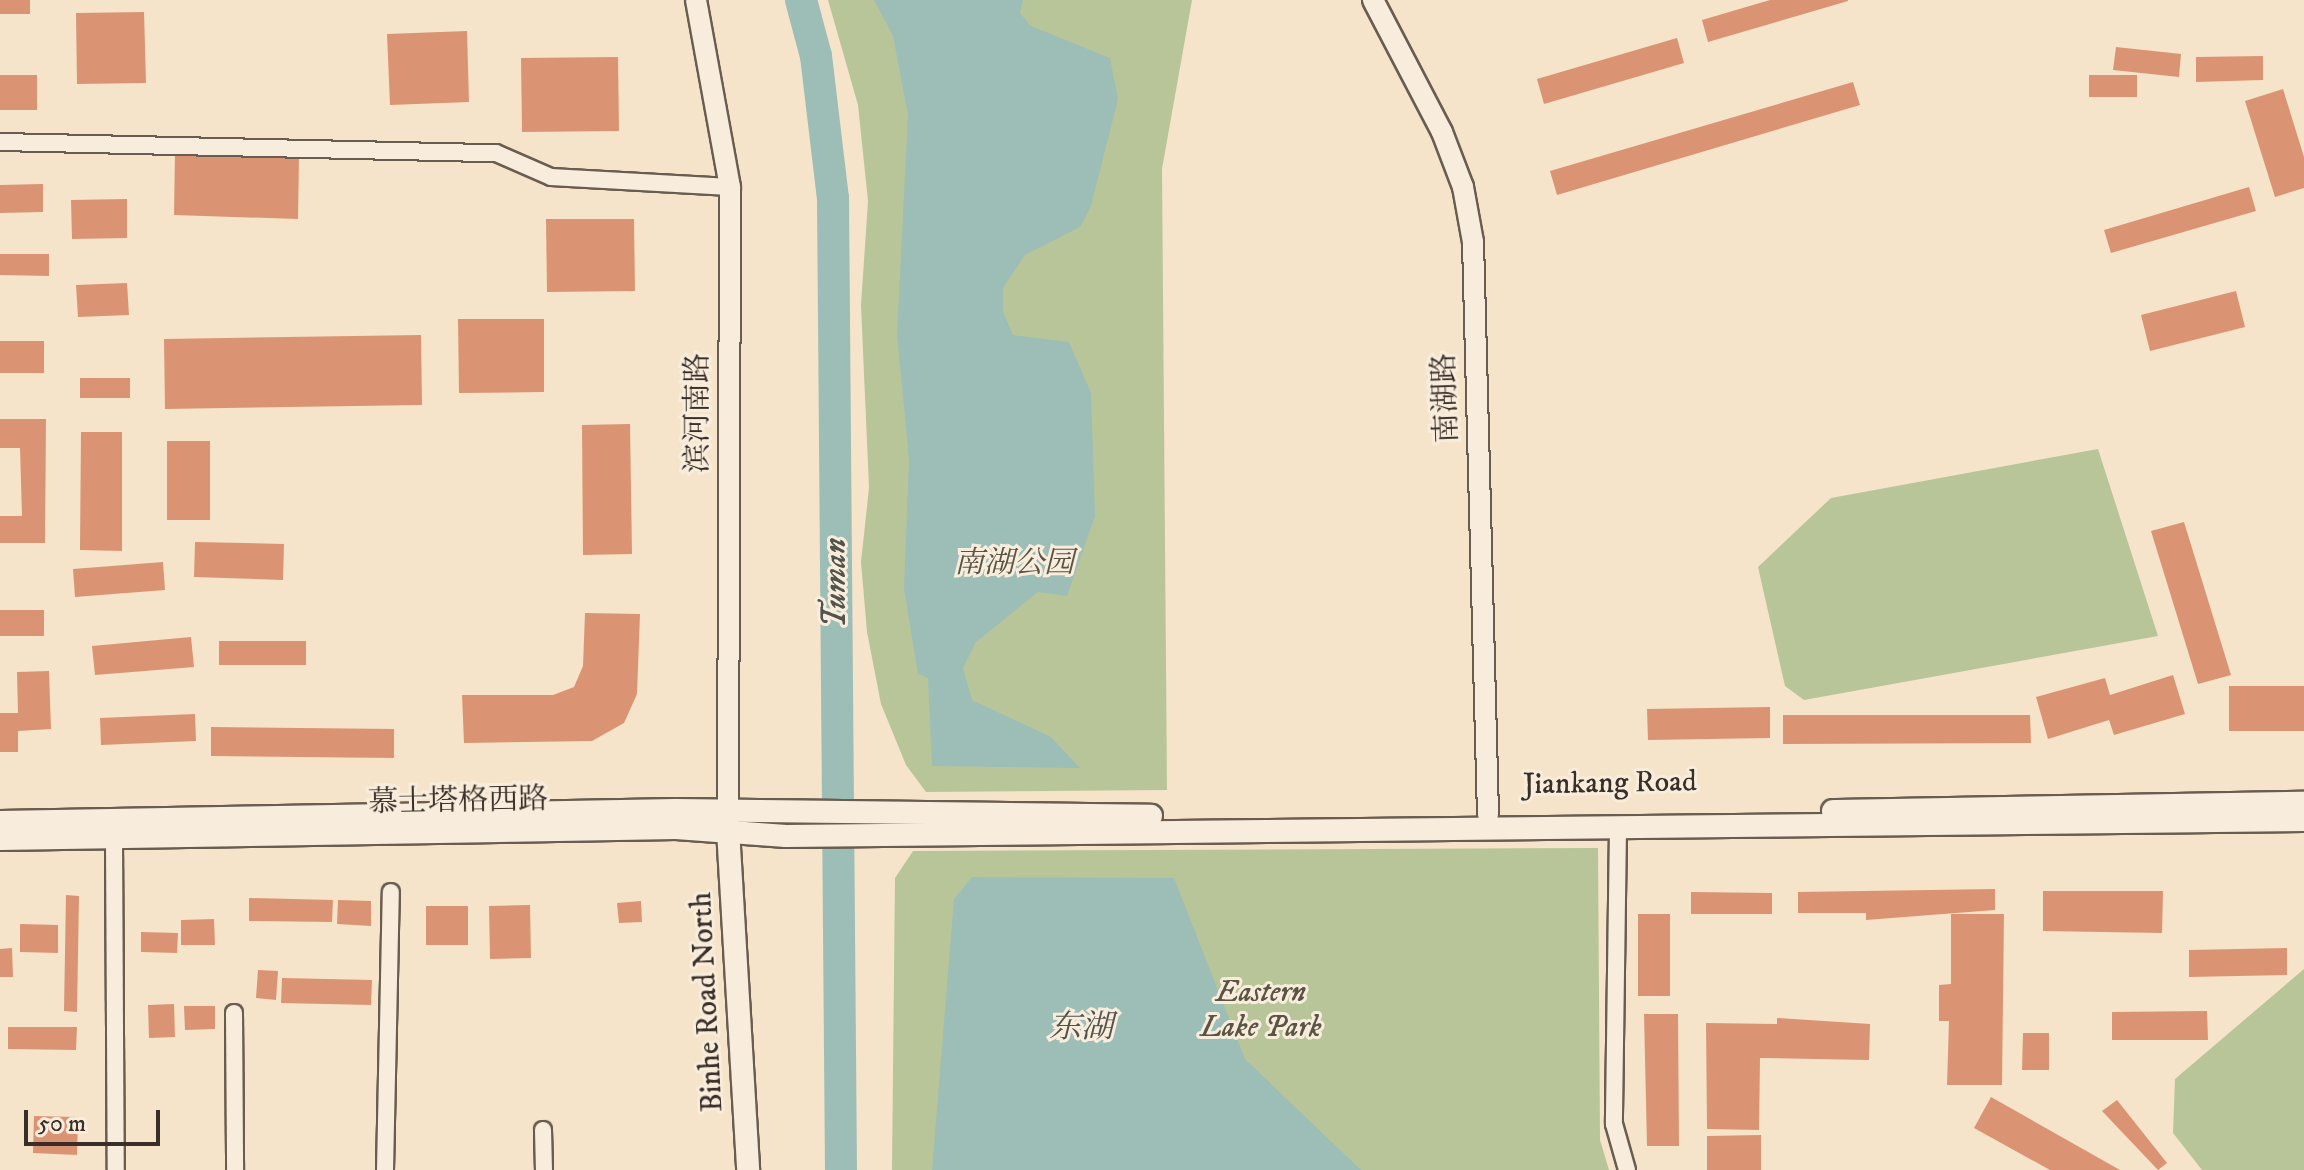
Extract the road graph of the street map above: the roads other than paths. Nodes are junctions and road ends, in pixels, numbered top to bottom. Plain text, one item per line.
1 (696, 0) edge
2 (1373, 0) edge
3 (0, 142) edge
4 (730, 187) junction
5 (2304, 803) edge
6 (1488, 815) junction
7 (728, 820) junction
8 (2304, 820) edge
9 (0, 822) edge
10 (917, 822) junction
11 (1618, 828) junction
12 (114, 838) junction
13 (0, 839) edge
14 (391, 892) dead end
15 (234, 1013) dead end
16 (543, 1130) dead end
17 (116, 1170) edge
18 (235, 1170) edge
19 (385, 1170) edge
20 (544, 1170) edge
21 (748, 1170) edge
22 (1627, 1170) edge

1 - 4 street, 滨河南路
2 - 6 street, 南湖路
3 - 4 street
4 - 7 street, 滨河南路
5 - 6 main road, Jiankang Road
6 - 10 main road, Jiankang Road
7 - 9 main road, 慕士塔格西路
7 - 10 main road, 慕士塔格西路
7 - 12 main road, 慕士塔格西路
7 - 21 main road, Binhe Road North
8 - 11 main road, Jiankang Road
10 - 11 main road, Jiankang Road
11 - 22 street
12 - 13 main road, 慕士塔格西路
12 - 17 street
14 - 19 street
15 - 18 street
16 - 20 street

